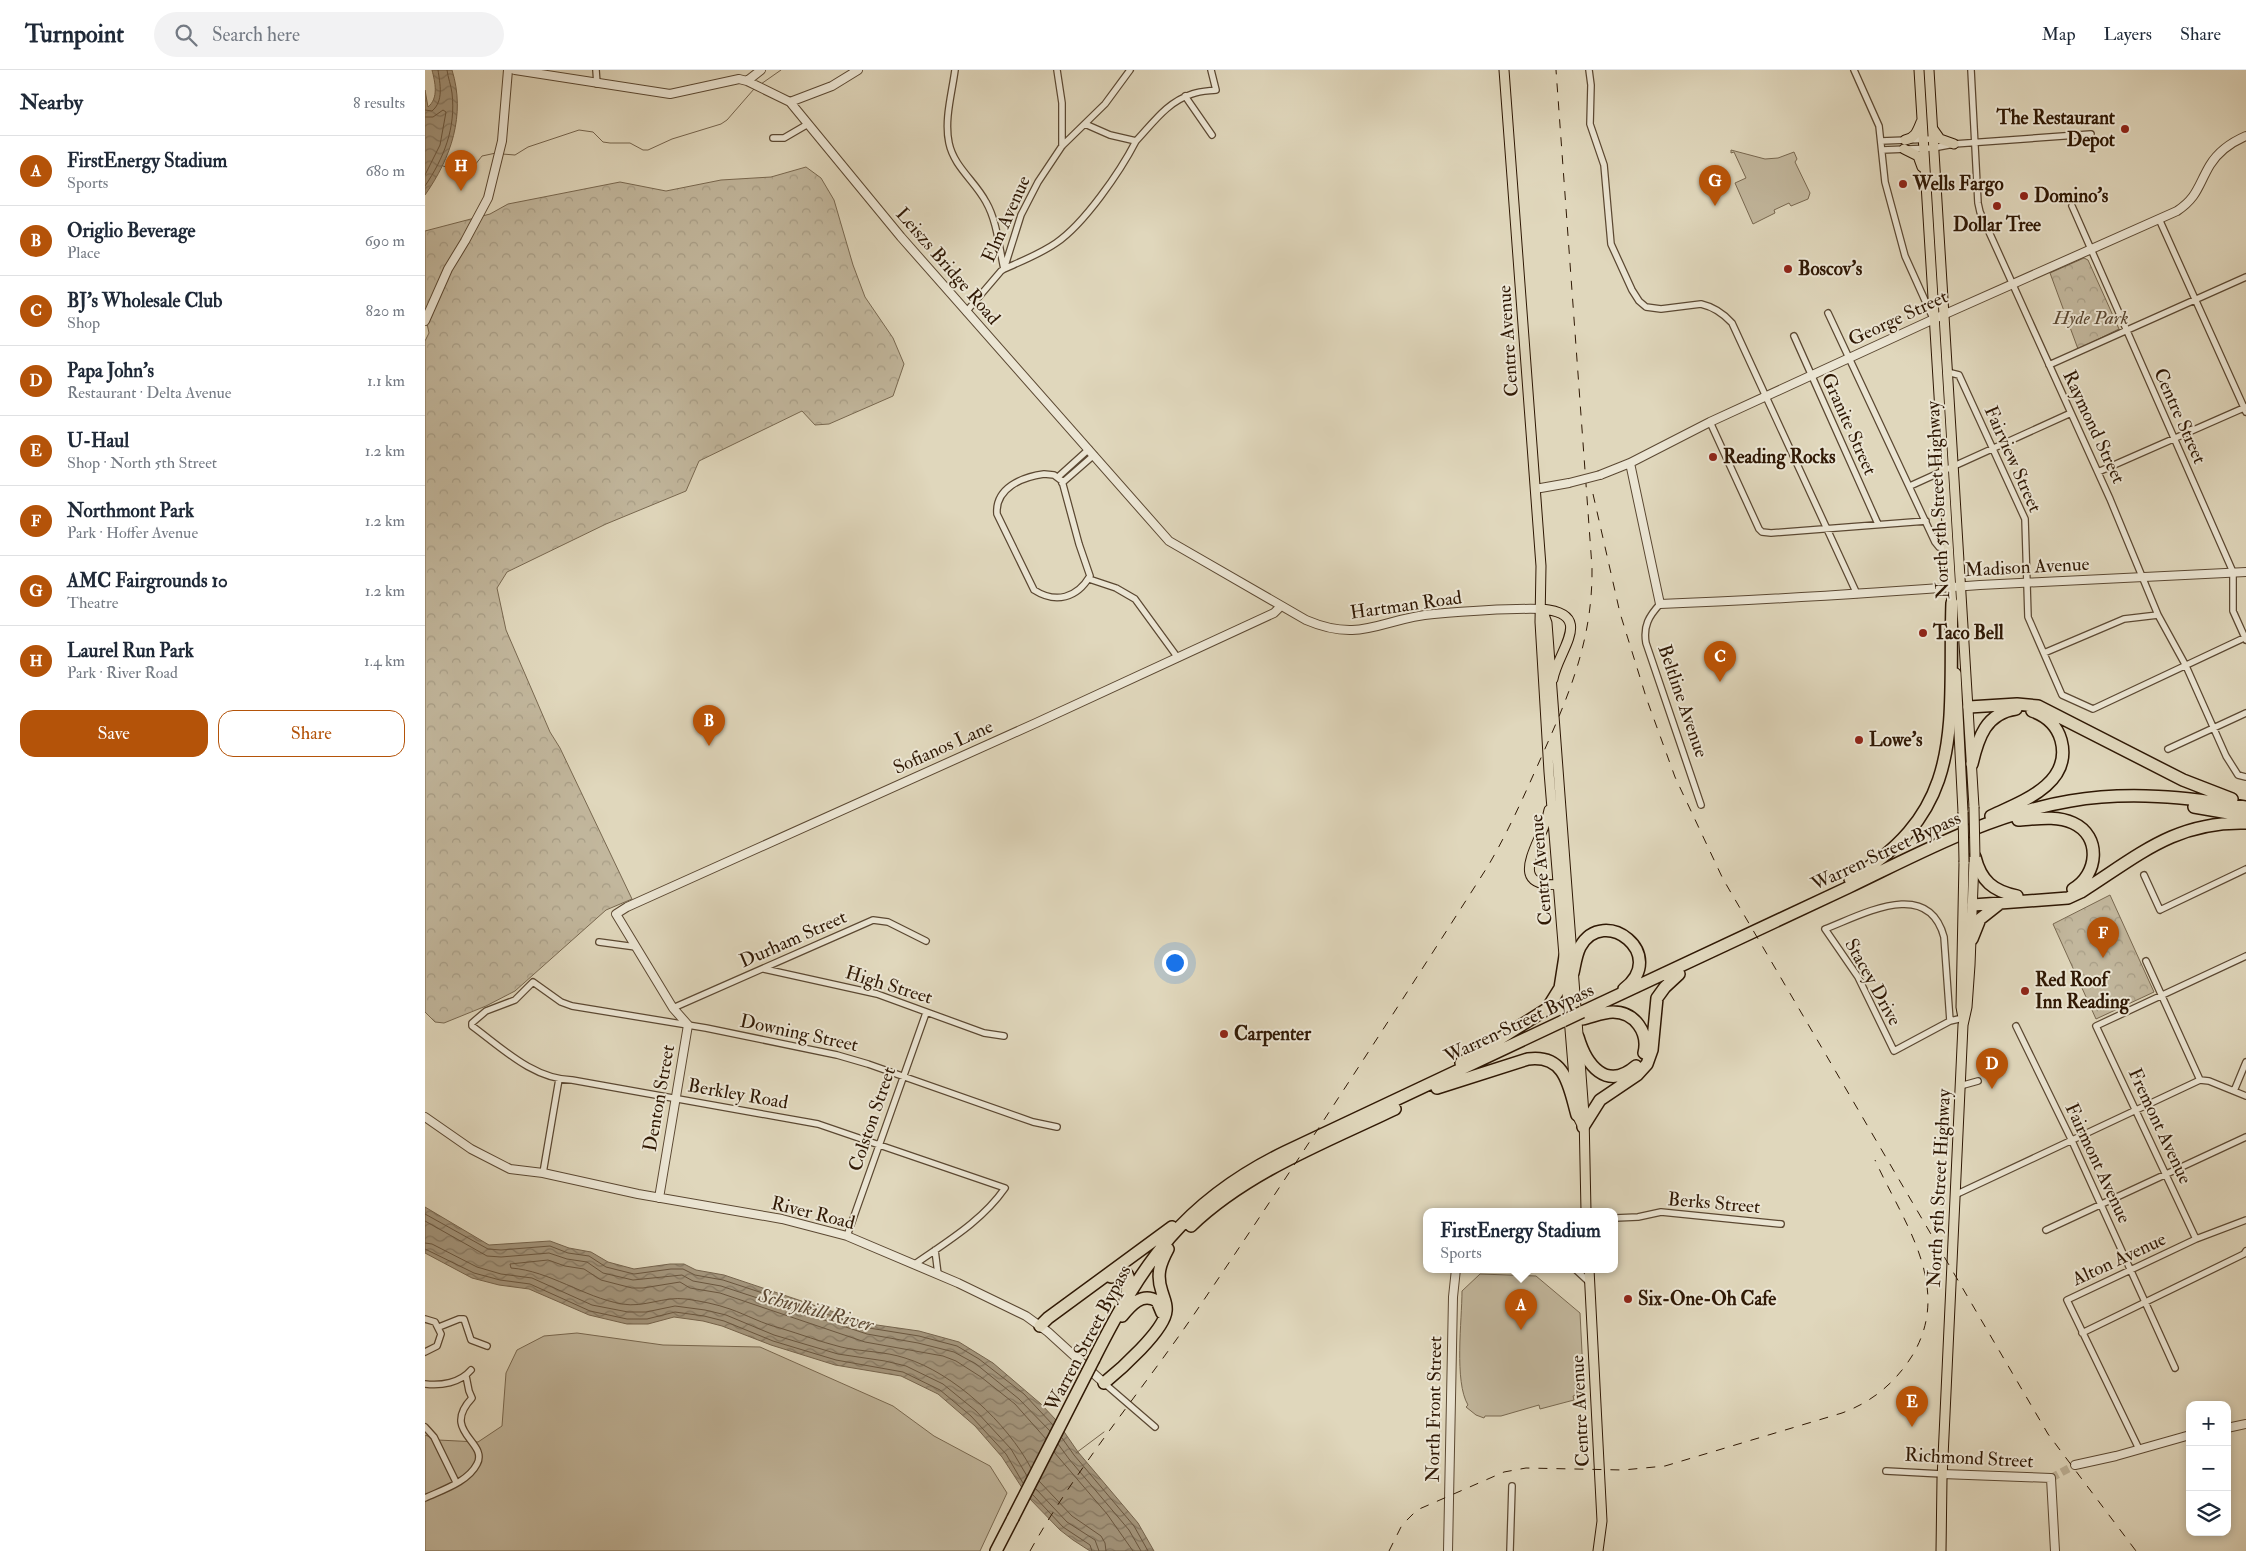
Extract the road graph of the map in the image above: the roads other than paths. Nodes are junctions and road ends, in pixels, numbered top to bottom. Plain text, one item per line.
1 (508, 70) edge
2 (515, 70) edge
3 (596, 70) edge
4 (761, 70) edge
5 (858, 70) edge
6 (955, 70) edge
7 (1057, 70) edge
8 (1130, 70) edge
9 (1211, 70) edge
10 (1504, 70) edge
11 (1589, 70) edge
12 (1853, 70) edge
13 (1919, 70) edge
14 (1929, 70) edge
15 (1971, 70) edge
16 (747, 80) junction
17 (597, 84) junction
18 (1185, 96) junction
19 (790, 102) junction
20 (1922, 117) junction
21 (808, 124) junction
22 (1085, 124) junction
23 (1932, 127) junction
24 (2091, 134) dead end
25 (1212, 135) dead end
26 (2246, 136) edge
27 (773, 138) dead end
28 (1136, 141) junction
29 (1881, 141) junction
30 (1975, 142) junction
31 (1928, 143) junction
32 (1905, 144) junction
33 (1950, 144) junction
34 (1063, 146) junction
35 (1882, 150) junction
36 (1934, 165) junction
37 (1925, 175) junction
38 (2072, 206) dead end
39 (2159, 219) junction
40 (2091, 250) junction
41 (1005, 269) junction
42 (2246, 277) edge
43 (2012, 285) junction
44 (2195, 300) junction
45 (965, 312) junction
46 (1828, 313) dead end
47 (1938, 317) junction
48 (425, 321) edge
49 (2125, 331) junction
50 (1794, 336) dead end
51 (1849, 359) junction
52 (2049, 365) junction
53 (1947, 372) junction
54 (1811, 376) junction
55 (1766, 396) junction
56 (2245, 409) edge
57 (2071, 413) junction
58 (1710, 422) junction
59 (2173, 438) junction
60 (1993, 449) junction
61 (1091, 452) junction
62 (1630, 463) junction
63 (1953, 466) junction
64 (1943, 470) junction
65 (2098, 472) junction
66 (1058, 477) junction
67 (1063, 483) junction
68 (1910, 486) junction
69 (1535, 489) junction
70 (1926, 520) junction
71 (1878, 524) junction
72 (1826, 528) junction
73 (1949, 548) junction
74 (2233, 572) junction
75 (2246, 572) edge
76 (2142, 577) junction
77 (1089, 579) junction
78 (2026, 583) junction
79 (1955, 587) junction
80 (1857, 594) junction
81 (1952, 603) junction
82 (1661, 604) junction
83 (1281, 606) junction
84 (1542, 609) junction
85 (2158, 615) junction
86 (1306, 620) joint
87 (2246, 638) edge
88 (2044, 653) junction
89 (1178, 658) junction
90 (2185, 666) junction
91 (1552, 691) junction
92 (1964, 709) junction
93 (2246, 713) edge
94 (2213, 727) junction
95 (2168, 749) dead end
96 (1972, 764) junction
97 (2246, 777) edge
98 (1551, 800) junction
99 (1701, 805) dead end
100 (2246, 805) edge
101 (2246, 816) edge
102 (2018, 820) junction
103 (2246, 823) edge
104 (1948, 840) junction
105 (1969, 859) junction
106 (2246, 869) edge
107 (2144, 874) dead end
108 (1562, 884) junction
109 (2017, 896) junction
110 (1970, 903) junction
111 (2003, 903) junction
112 (616, 914) joint
113 (1786, 917) junction
114 (1972, 939) junction
115 (926, 941) dead end
116 (599, 942) dead end
117 (636, 947) junction
118 (1565, 956) junction
119 (2246, 956) edge
120 (2146, 962) dead end
121 (764, 969) junction
122 (1573, 973) junction
123 (1679, 974) junction
124 (2161, 996) junction
125 (1613, 998) junction
126 (673, 1008) junction
127 (926, 1012) junction
128 (1582, 1016) junction
129 (1963, 1018) junction
130 (1950, 1021) junction
131 (688, 1025) junction
132 (473, 1026) joint
133 (2016, 1026) dead end
134 (1004, 1036) dead end
135 (1578, 1037) junction
136 (2246, 1062) edge
137 (903, 1076) junction
138 (559, 1079) junction
139 (2200, 1080) junction
140 (1977, 1081) dead end
141 (1437, 1084) junction
142 (1960, 1086) junction
143 (2234, 1091) junction
144 (2246, 1096) edge
145 (675, 1098) junction
146 (1399, 1103) junction
147 (2136, 1110) junction
148 (1577, 1115) junction
149 (425, 1116) edge
150 (1057, 1127) dead end
151 (1583, 1127) junction
152 (2246, 1137) edge
153 (2071, 1141) junction
154 (879, 1144) junction
155 (543, 1173) junction
156 (2166, 1175) junction
157 (1955, 1195) junction
158 (659, 1198) junction
159 (1201, 1206) junction
160 (2101, 1206) junction
161 (1586, 1208) edge
162 (1618, 1218) edge
163 (2246, 1220) edge
164 (1781, 1224) dead end
165 (2046, 1230) dead end
166 (847, 1236) junction
167 (2196, 1239) junction
168 (1169, 1249) junction
169 (935, 1250) junction
170 (2245, 1252) edge
171 (915, 1264) junction
172 (2131, 1270) junction
173 (1456, 1273) edge
174 (1579, 1273) edge
175 (1589, 1273) edge
176 (938, 1274) junction
177 (1590, 1283) junction
178 (1123, 1302) junction
179 (2146, 1302) junction
180 (1123, 1316) junction
181 (425, 1318) edge
182 (1041, 1326) junction
183 (439, 1327) junction
184 (2082, 1333) junction
185 (487, 1346) dead end
186 (425, 1352) edge
187 (425, 1361) edge
188 (1096, 1361) junction
189 (2175, 1368) dead end
190 (471, 1370) dead end
191 (466, 1376) junction
192 (1104, 1382) junction
193 (425, 1384) edge
194 (2246, 1424) edge
195 (425, 1427) edge
196 (1155, 1427) dead end
197 (2231, 1427) edge
198 (2186, 1435) edge
199 (2139, 1449) junction
200 (2075, 1466) tunnel mouth
201 (1886, 1470) dead end
202 (1942, 1474) junction
203 (456, 1482) junction
204 (1512, 1486) dead end
205 (425, 1498) edge
206 (1015, 1520) junction
207 (996, 1551) edge
208 (1003, 1551) edge
209 (1448, 1551) edge
210 (1510, 1551) edge
211 (1598, 1551) edge
212 (1941, 1551) edge
213 (2055, 1551) edge

1 - 48 street
2 - 17 street
3 - 17 street
4 - 16 street
5 - 19 street
6 - 41 street
7 - 34 street
8 - 22 street, Elm Avenue
9 - 18 street
10 - 69 main road, Centre Avenue
11 - 55 street
12 - 29 street
13 - 20 main road, North 5th Street Highway
14 - 23 main road, North 5th Street Highway
15 - 30 street, Raymond Street
16 - 17 street
16 - 19 street, Leiszs Bridge Road
18 - 25 street
18 - 28 street
19 - 21 street, Leiszs Bridge Road
20 - 31 main road, North 5th Street Highway
20 - 32 main road
21 - 27 street
21 - 45 street, Leiszs Bridge Road
22 - 28 street
22 - 34 street, Elm Avenue
23 - 31 main road, North 5th Street Highway
23 - 33 main road
24 - 30 street
26 - 39 street, George Street
28 - 41 street
29 - 32 street
29 - 35 street
30 - 33 street
30 - 43 street, Raymond Street
31 - 32 street
31 - 32 street
31 - 33 street
31 - 36 main road, North 5th Street Highway
31 - 37 main road, North 5th Street Highway
32 - 35 street
32 - 37 main road
33 - 36 main road
34 - 41 street, Elm Avenue
35 - 47 street
36 - 47 main road, North 5th Street Highway
37 - 47 main road, North 5th Street Highway
38 - 40 street, Centre Street
39 - 40 street, George Street
39 - 44 street
40 - 43 street, George Street
40 - 49 street, Centre Street
41 - 45 street, Elm Avenue
42 - 44 street
43 - 47 street, George Street
43 - 52 street, Raymond Street
44 - 49 street
44 - 56 street
45 - 61 street, Leiszs Bridge Road
46 - 51 street
47 - 51 street, George Street
47 - 53 main road, North 5th Street Highway
47 - 64 main road, North 5th Street Highway
49 - 52 street
49 - 59 street, Centre Street
50 - 54 street, Granite Street
51 - 54 street, George Street
51 - 68 street
52 - 57 street, Raymond Street
53 - 60 street, Fairview Street
53 - 63 main road, North 5th Street Highway
54 - 55 street, George Street
54 - 71 street, Granite Street
55 - 58 street, George Street
55 - 72 street
56 - 59 street
57 - 60 street
57 - 65 street, Raymond Street
58 - 62 street, George Street
58 - 72 street
59 - 65 street
59 - 74 street, Centre Street
60 - 63 street
60 - 78 street, Fairview Street
61 - 66 street
61 - 67 street
61 - 83 street, Leiszs Bridge Road
62 - 69 street, George Street, bridge
62 - 82 street
63 - 64 street
63 - 79 main road, North 5th Street Highway
64 - 68 street
64 - 73 main road, North 5th Street Highway
65 - 76 street, Raymond Street
66 - 67 street
66 - 77 street
67 - 77 street
68 - 70 street
69 - 84 main road, Centre Avenue
70 - 71 street
70 - 73 street
71 - 72 street
72 - 80 street
73 - 79 main road, North 5th Street Highway
74 - 75 street, Madison Avenue
74 - 76 street, Madison Avenue
74 - 87 street, Centre Street
76 - 78 street, Madison Avenue
76 - 85 street, Raymond Street
77 - 89 street
78 - 79 street, Madison Avenue
78 - 88 street, Fairview Street
79 - 80 street, Madison Avenue
79 - 81 main road, North 5th Street Highway
79 - 92 main road, North 5th Street Highway
80 - 82 street, Madison Avenue
81 - 92 main road, North 5th Street Highway
81 - 113 highway
82 - 99 street, Beltline Avenue
83 - 86 street, Leiszs Bridge Road
83 - 89 street, Sofianos Lane
84 - 86 street, Hartman Road
84 - 91 main road, Centre Avenue
84 - 91 main road
84 - 98 main road, Centre Avenue
85 - 88 street
85 - 90 street, Raymond Street
87 - 90 street
88 - 90 street, Fairview Street
89 - 112 street, Sofianos Lane
90 - 94 street, Raymond Street
91 - 108 main road, Centre Avenue
92 - 96 main road, North 5th Street Highway
92 - 100 highway
92 - 105 main road, North 5th Street Highway, bridge
93 - 94 street
94 - 95 street
94 - 97 street, Raymond Street
96 - 104 highway
96 - 105 main road, North 5th Street Highway, bridge
98 - 108 main road, Centre Avenue
98 - 108 main road
100 - 104 highway, Warren Street Bypass
101 - 102 highway, Warren Street Bypass
102 - 109 highway
102 - 123 highway, Warren Street Bypass
103 - 111 highway
104 - 113 highway, Warren Street Bypass
105 - 109 highway
105 - 110 main road, North 5th Street Highway
106 - 107 street
108 - 118 main road, Centre Avenue
108 - 122 main road, Centre Avenue
109 - 110 highway
110 - 111 highway
110 - 114 main road, North 5th Street Highway
110 - 129 main road, North 5th Street Highway
111 - 114 highway
112 - 117 street, Denton Street
113 - 125 highway, Warren Street Bypass
114 - 129 main road, North 5th Street Highway
115 - 121 street, Durham Street
116 - 117 street
117 - 126 street, Denton Street
118 - 141 highway
118 - 148 main road, Centre Avenue
119 - 124 street
120 - 124 street
121 - 126 street, Durham Street
121 - 127 street, High Street
122 - 125 highway
122 - 135 main road, Centre Avenue
123 - 128 highway, Warren Street Bypass
123 - 151 highway
124 - 139 street
124 - 147 street, Fremont Avenue
125 - 128 highway, Warren Street Bypass
126 - 131 street, Denton Street
127 - 134 street, High Street
127 - 137 street, Colston Street
128 - 135 highway
128 - 141 highway, Warren Street Bypass, bridge
129 - 130 street
129 - 142 main road, North 5th Street Highway
130 - 130 street, Stacey Drive
131 - 132 street, Downing Street
131 - 137 street, Downing Street
131 - 145 street, Denton Street
132 - 138 street, Berkley Road
133 - 153 street, Fairmont Avenue
135 - 151 main road, Centre Avenue
136 - 143 street
137 - 150 street, Downing Street
137 - 154 street, Colston Street
138 - 145 street, Berkley Road
138 - 155 street
139 - 143 street
139 - 147 street
140 - 142 street
141 - 146 highway, Warren Street Bypass
141 - 148 highway
142 - 157 main road, North 5th Street Highway
143 - 144 street
145 - 154 street, Berkley Road
145 - 158 street, Denton Street
146 - 159 highway, Warren Street Bypass
146 - 168 highway, Warren Street Bypass
147 - 153 street
147 - 156 street, Fremont Avenue
148 - 151 main road, Centre Avenue
149 - 155 street, River Road
151 - 161 main road, Centre Avenue
152 - 156 street
153 - 157 street
153 - 160 street, Fairmont Avenue
154 - 166 street, Colston Street
154 - 169 street, Berkley Road
155 - 158 street, River Road
156 - 160 street
156 - 167 street, Fremont Avenue
157 - 202 main road, North 5th Street Highway
158 - 166 street, River Road
159 - 178 highway, Warren Street Bypass
159 - 182 highway
160 - 165 street
160 - 172 street, Fairmont Avenue
162 - 164 street, Berks Street
163 - 167 street, Alton Avenue
166 - 171 street, River Road
167 - 172 street, Alton Avenue
168 - 180 highway, Warren Street Bypass
168 - 192 highway
169 - 171 street
169 - 176 street
170 - 179 street
171 - 176 street, River Road
172 - 179 street, Fairmont Avenue
172 - 184 street, Alton Avenue
173 - 209 street, North Front Street
174 - 177 street
175 - 177 main road, Centre Avenue
176 - 182 street, River Road
177 - 211 main road, Centre Avenue
178 - 182 highway
178 - 188 highway, Warren Street Bypass
179 - 184 street
179 - 189 street, Fairmont Avenue
180 - 188 highway, Warren Street Bypass
180 - 192 highway
181 - 183 street
182 - 192 street, River Road
183 - 185 street
183 - 186 street
184 - 199 street
186 - 187 street
188 - 206 highway, Warren Street Bypass, bridge
190 - 191 street
191 - 193 street
191 - 203 street
192 - 196 street, River Road
194 - 197 street
195 - 203 street
198 - 199 street
199 - 200 street
201 - 202 street, Richmond Street
202 - 212 main road, North 5th Street Highway
202 - 213 street, Richmond Street
203 - 205 street
204 - 210 street
206 - 207 highway, Warren Street Bypass
206 - 208 highway, Warren Street Bypass

